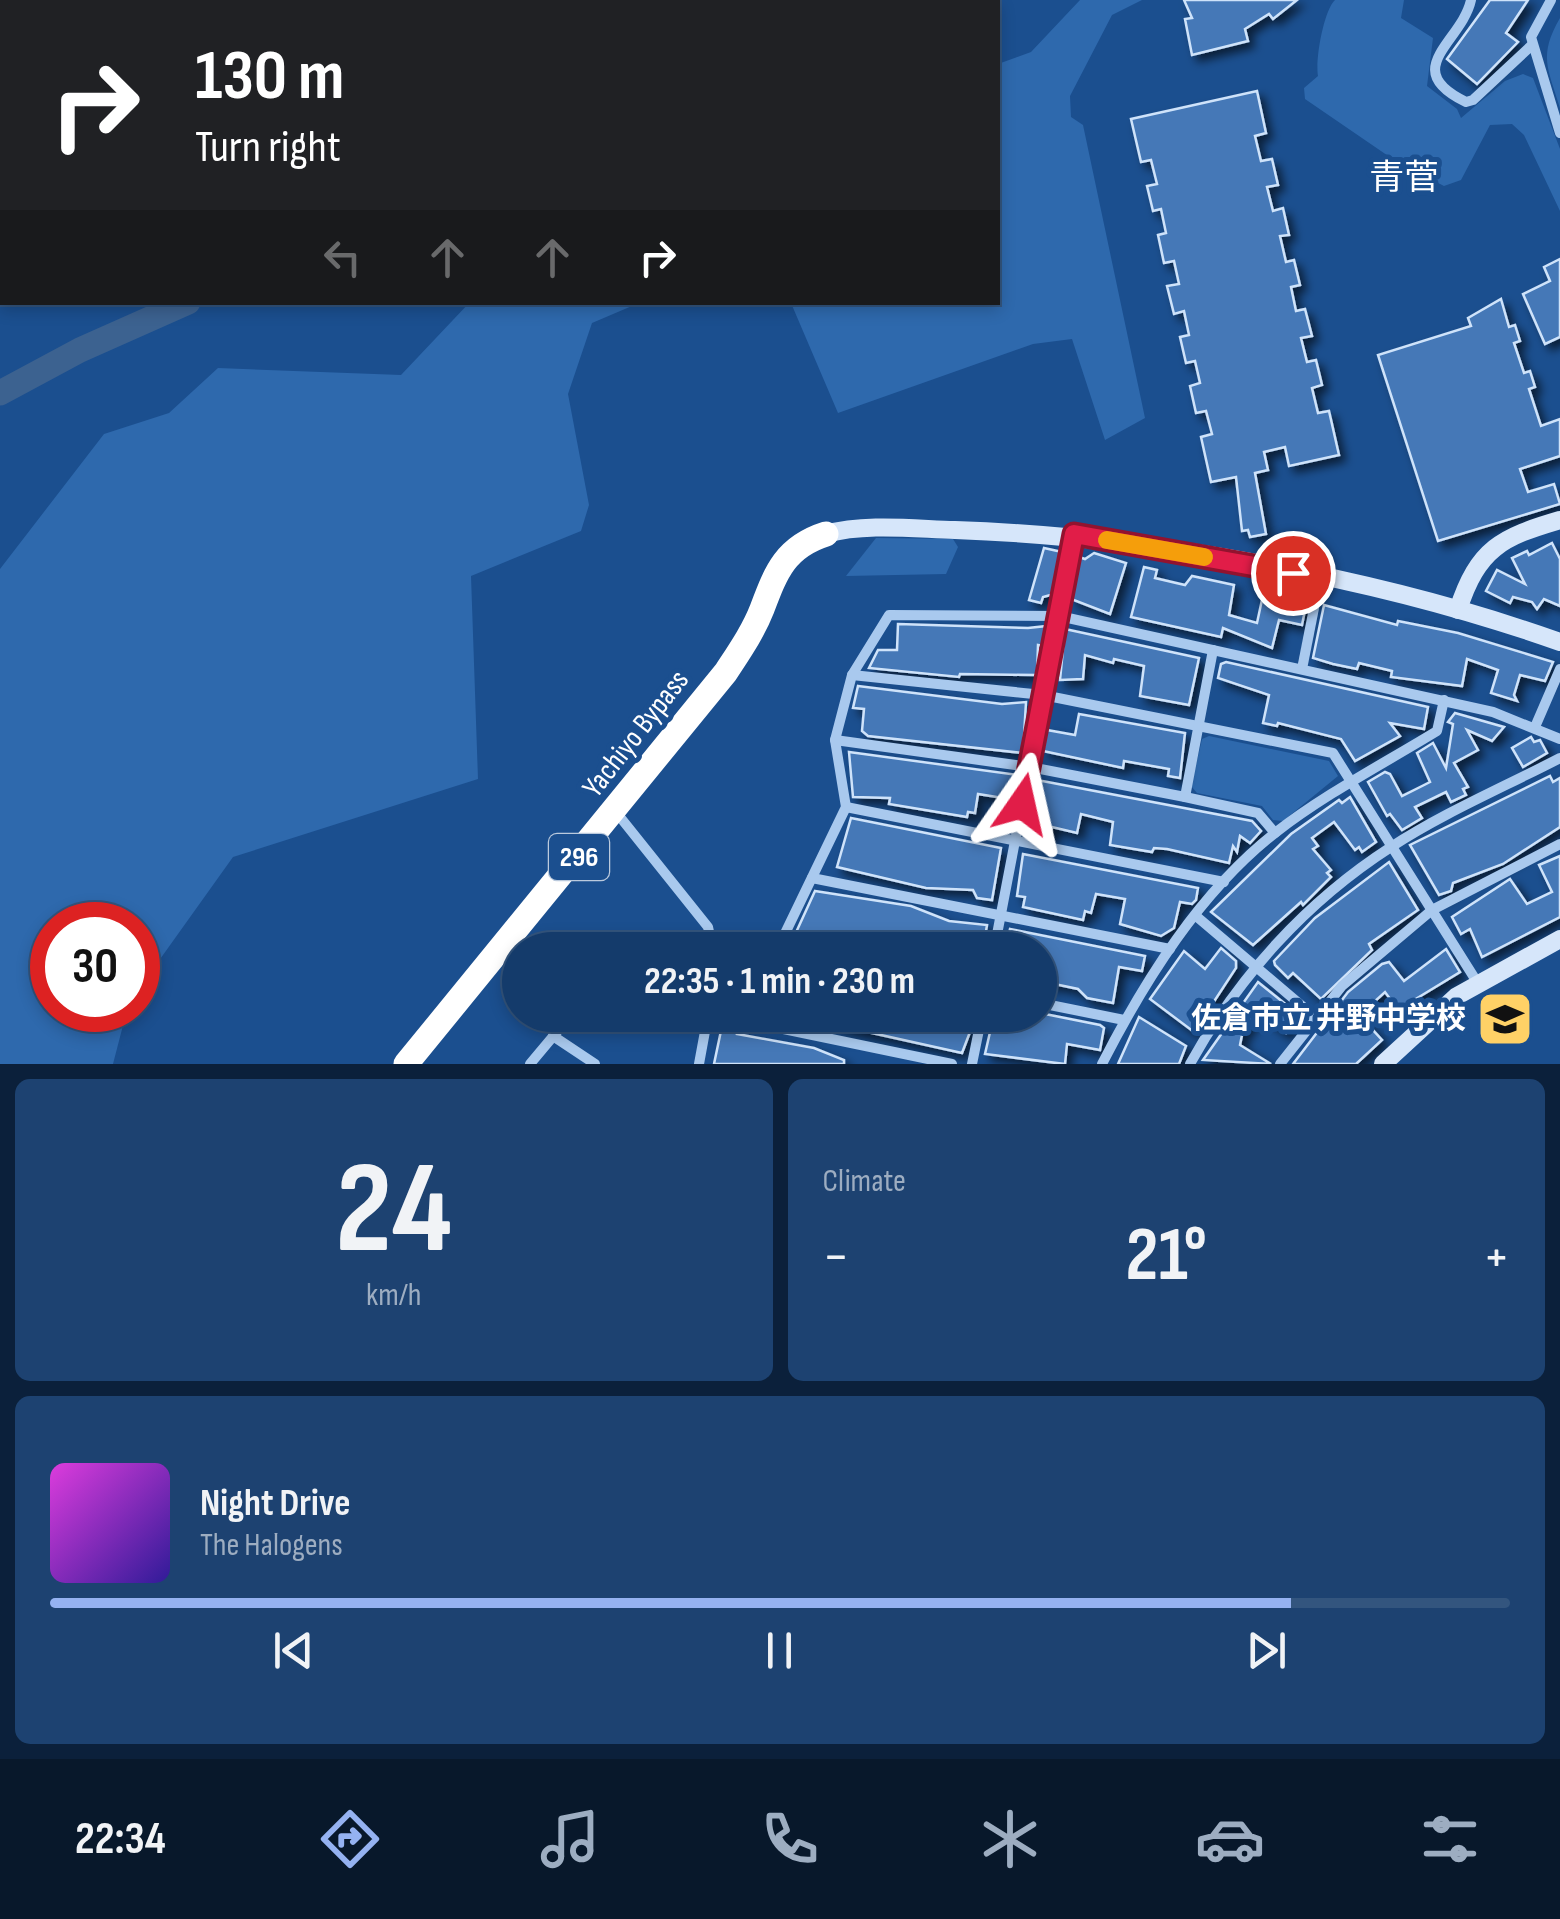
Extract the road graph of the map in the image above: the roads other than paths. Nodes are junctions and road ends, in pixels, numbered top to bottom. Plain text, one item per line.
1 (1470, 0) edge
2 (1551, 0) edge
3 (1532, 44) junction
4 (1560, 133) edge
5 (1560, 520) edge
6 (826, 534) joint
7 (1074, 534) junction
8 (1316, 598) dead end
9 (1458, 610) junction
10 (1059, 616) junction
11 (1560, 642) edge
12 (1214, 650) junction
13 (1302, 669) junction
14 (1560, 669) edge
15 (852, 675) junction
16 (1043, 696) junction
17 (1444, 700) junction
18 (1535, 727) junction
19 (1198, 728) junction
20 (1560, 739) edge
21 (835, 740) junction
22 (1560, 758) edge
23 (1030, 767) junction
24 (1351, 783) junction
25 (1184, 796) junction
26 (846, 807) junction
27 (616, 812) junction
28 (1275, 833) junction
29 (1016, 840) junction
30 (1560, 844) edge
31 (1392, 846) junction
32 (812, 878) junction
33 (1224, 882) junction
34 (1432, 910) junction
35 (1001, 915) junction
36 (1196, 916) junction
37 (709, 932) edge
38 (787, 932) edge
39 (998, 932) edge
40 (1560, 939) edge
41 (1170, 949) junction
42 (1256, 966) junction
43 (1477, 982) junction
44 (1057, 1006) edge
45 (1315, 1017) junction
46 (1124, 1020) junction
47 (556, 1032) edge
48 (707, 1032) edge
49 (811, 1032) edge
50 (979, 1032) edge
51 (553, 1036) junction
52 (885, 1050) junction
53 (406, 1064) edge
54 (530, 1064) edge
55 (595, 1064) edge
56 (700, 1064) edge
57 (883, 1064) edge
58 (952, 1064) edge
59 (972, 1064) edge
60 (1102, 1064) edge
61 (1190, 1064) edge
62 (1280, 1064) edge
63 (1383, 1064) edge

1 - 3 street
2 - 3 street
3 - 4 street
5 - 9 street
6 - 7 street
6 - 27 highway, Yachiyo Bypass / 296
7 - 9 street
7 - 10 street
8 - 13 street
9 - 11 street
10 - 12 street
10 - 15 street
10 - 16 street
12 - 13 street
12 - 19 street
13 - 17 street
14 - 18 street
15 - 16 street
15 - 21 street
16 - 19 street
16 - 23 street
17 - 18 street
17 - 24 street
18 - 20 street
19 - 24 street
19 - 25 street
21 - 23 street
21 - 26 street
22 - 31 street
23 - 25 street
23 - 29 street
24 - 28 street
24 - 31 street
25 - 28 street
26 - 29 street
26 - 32 street
27 - 37 street
27 - 53 highway, Yachiyo Bypass / 296
28 - 33 street
29 - 33 street
29 - 35 street
30 - 34 street
31 - 34 street
31 - 42 street
32 - 35 street
32 - 38 street
33 - 36 street
34 - 43 street
34 - 45 street
35 - 39 street
35 - 41 street
36 - 41 street
36 - 42 street
40 - 43 street
41 - 46 street
42 - 45 street
42 - 61 street
43 - 63 street
44 - 46 street
45 - 62 street
46 - 60 street
47 - 51 street
48 - 56 street
49 - 52 street
50 - 59 street
51 - 54 street
51 - 55 street
52 - 57 street
52 - 58 street

